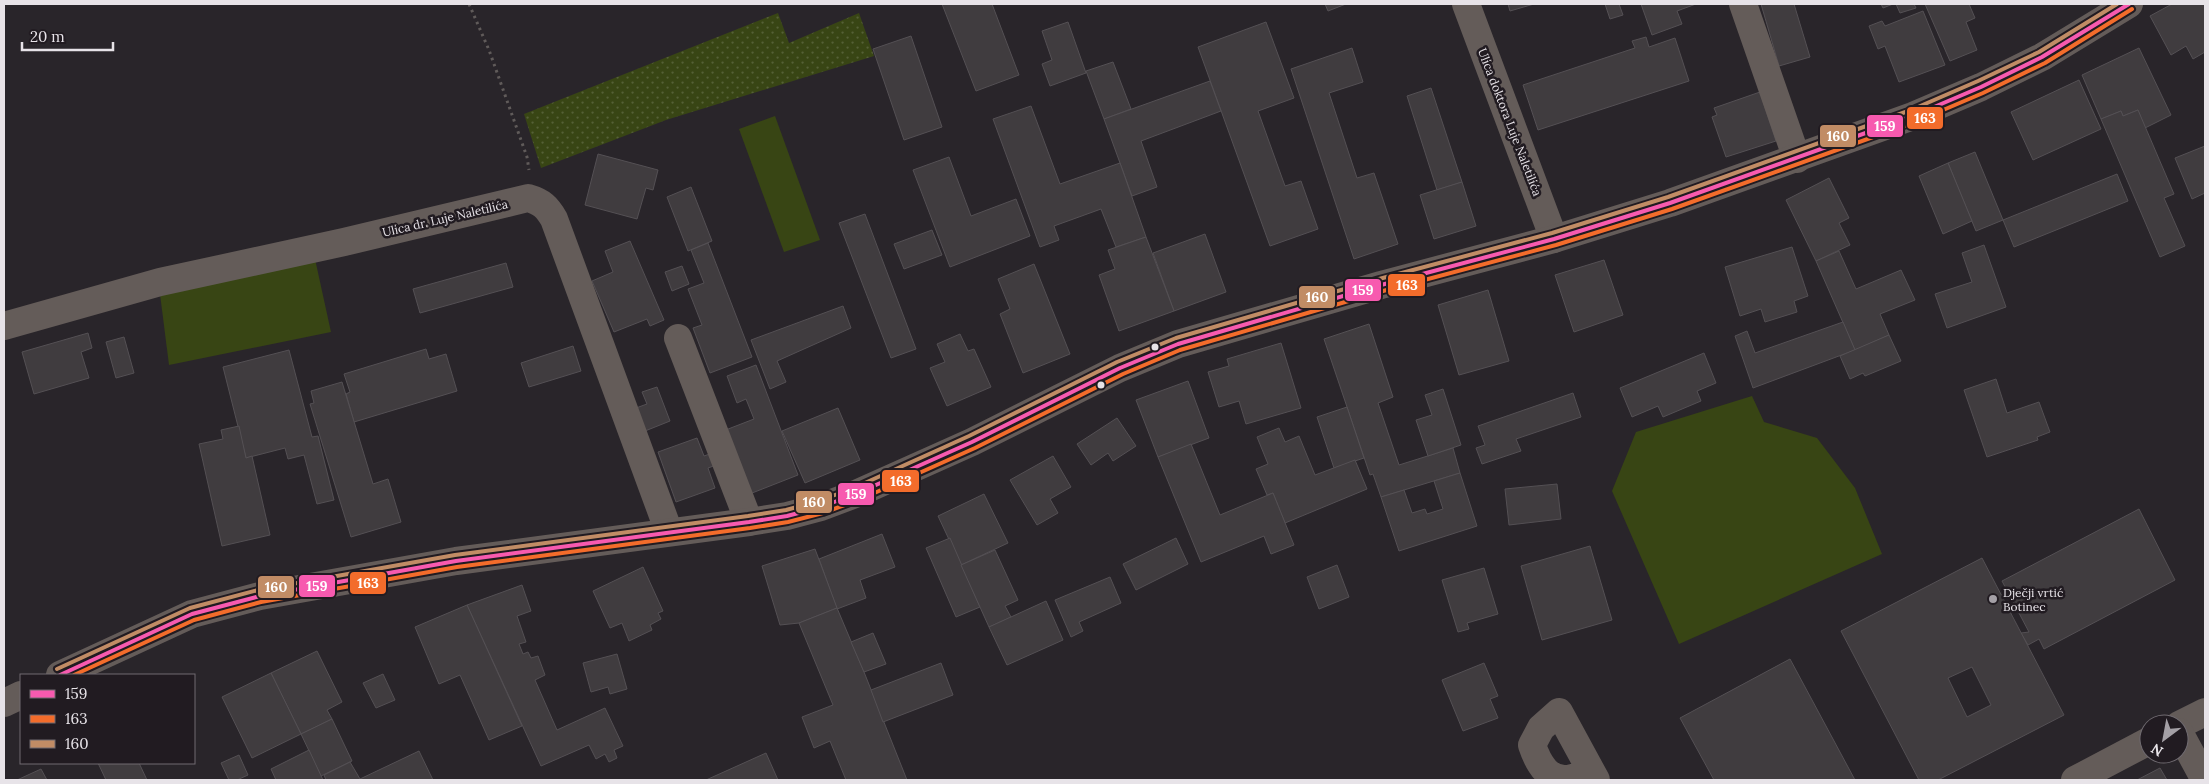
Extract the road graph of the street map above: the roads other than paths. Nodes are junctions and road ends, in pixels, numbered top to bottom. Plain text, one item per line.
1 (1466, 4) edge
2 (1743, 4) edge
3 (2129, 4) edge
4 (1797, 159) junction
5 (1554, 239) junction
6 (4, 326) edge
7 (678, 338) dead end
8 (749, 522) junction
9 (669, 532) junction
10 (62, 674) edge
11 (20, 695) edge
12 (4, 703) edge
13 (2205, 712) edge
14 (2189, 720) edge
15 (2139, 746) edge
16 (2189, 750) edge
17 (2075, 780) edge
18 (2205, 780) edge

1 - 5 street, Ulica doktora Luje Naletilića
2 - 4 street
3 - 4 street
4 - 5 street
5 - 8 street
6 - 9 street, Ulica dr. Luje Naletilića
7 - 8 street
8 - 9 street
9 - 10 street
11 - 12 street
13 - 14 street
15 - 17 street
16 - 18 street

